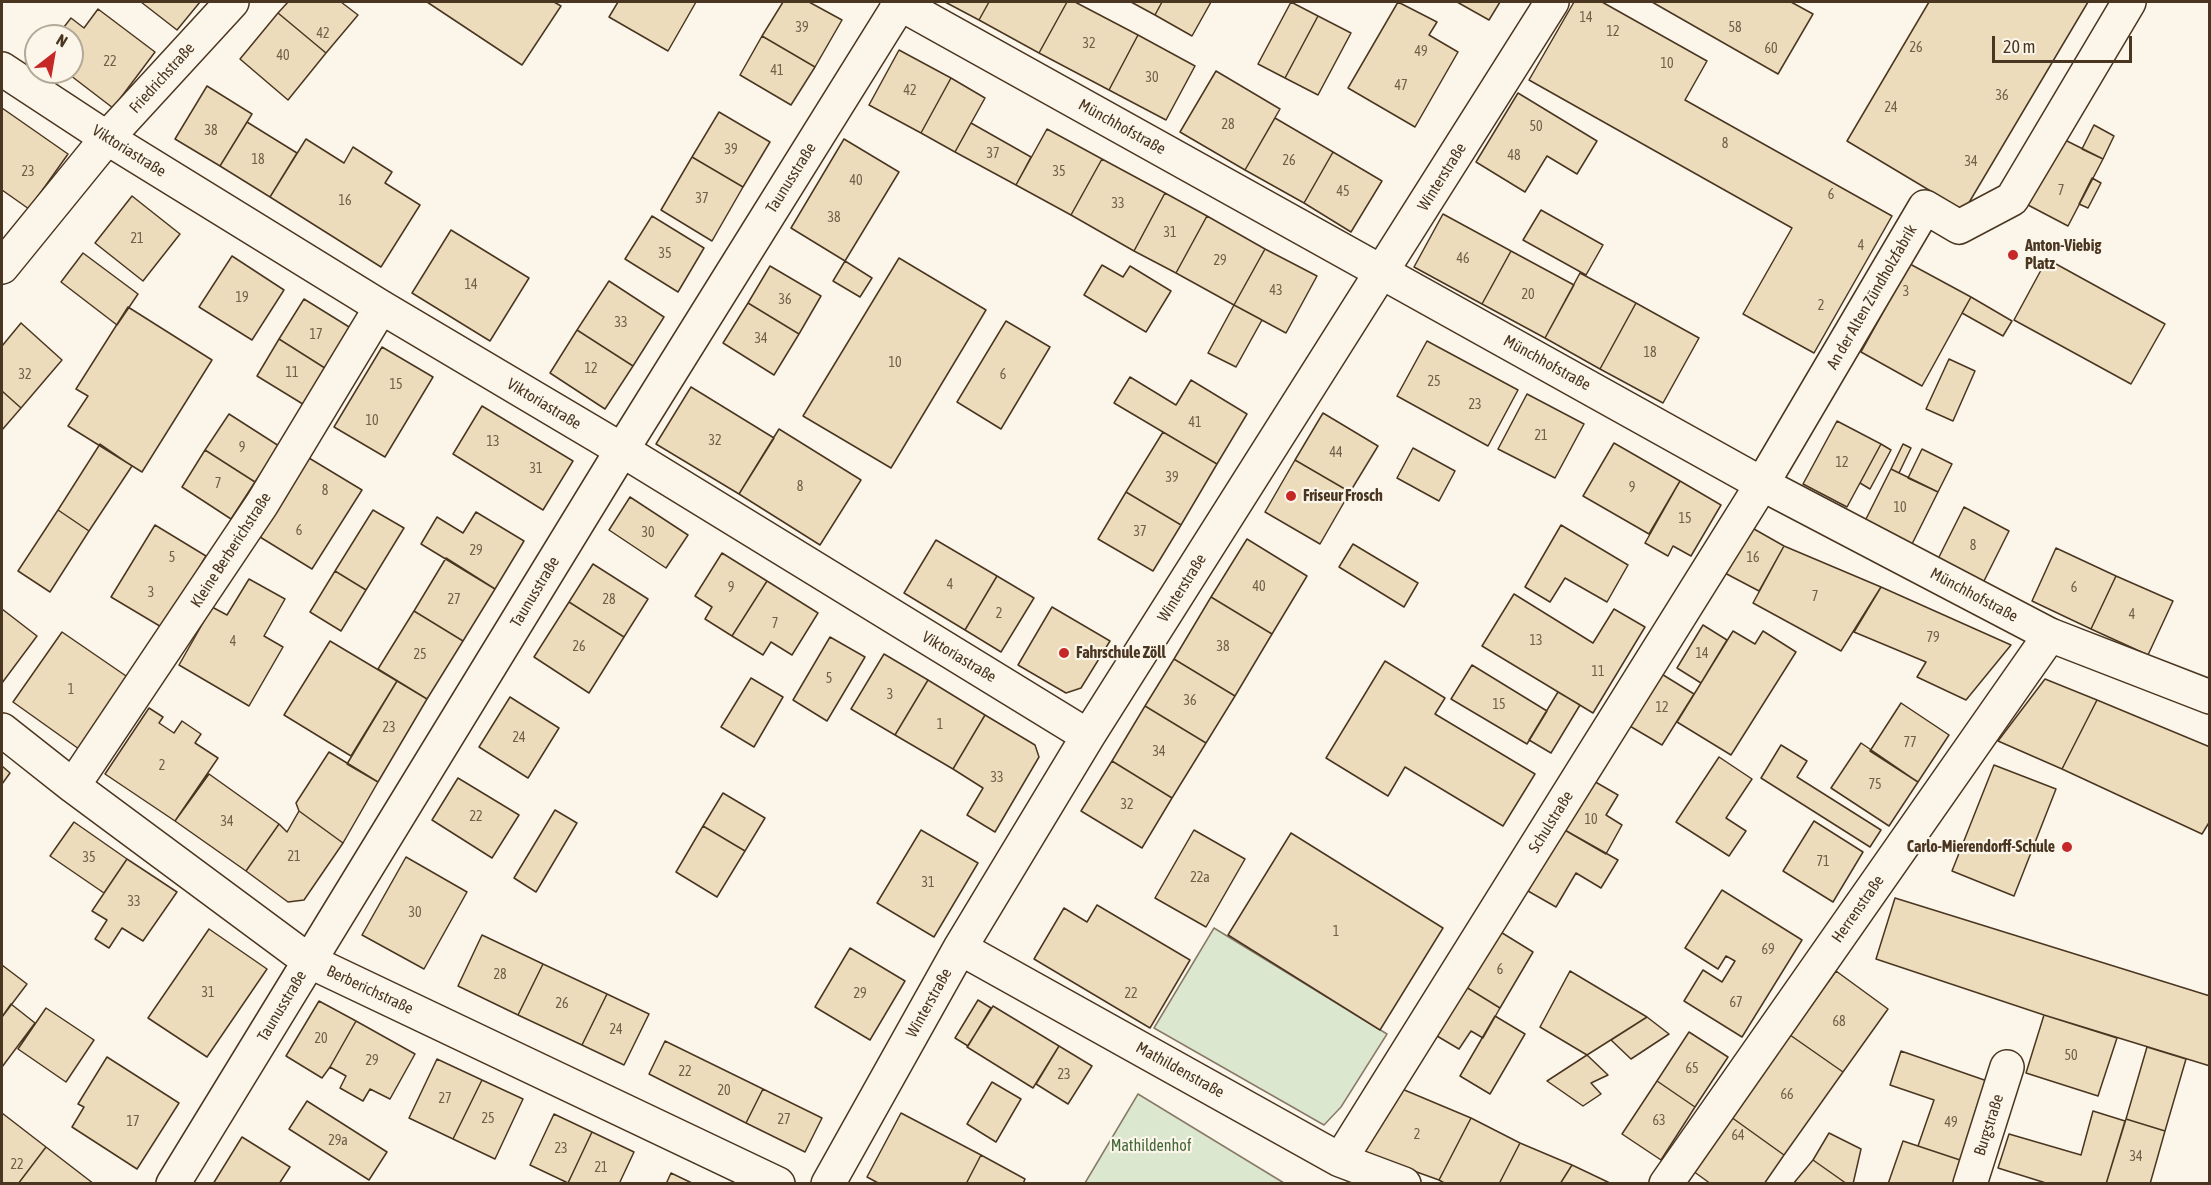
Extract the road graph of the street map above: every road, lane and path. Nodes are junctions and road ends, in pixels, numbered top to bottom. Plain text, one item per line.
1 (232, 2) edge
2 (899, 2) edge
3 (1552, 2) edge
4 (2129, 2) edge
5 (2, 69) edge
6 (107, 138) junction
7 (2, 267) edge
8 (1383, 271) junction
9 (381, 307) junction
10 (622, 450) junction
11 (1762, 484) junction
12 (2050, 635) junction
13 (2210, 697) edge
14 (2, 730) edge
15 (1088, 736) junction
16 (80, 776) junction
17 (960, 948) junction
18 (309, 961) junction
19 (2007, 1067) dead end
20 (1340, 1160) junction
21 (173, 1184) edge
22 (778, 1184) edge
23 (828, 1184) edge
24 (1404, 1184) edge
25 (1666, 1184) edge
26 (1970, 1184) edge

1 - 6 street, Friedrichstraße
2 - 8 street, Münchhofstraße
2 - 10 street, Taunusstraße
3 - 8 street, Winterstraße
4 - 11 street, An der Alten Zündholzfabrik
5 - 6 street, Viktoriastraße
6 - 7 street, Friedrichstraße
6 - 9 street, Viktoriastraße
8 - 11 street, Münchhofstraße
8 - 15 street, Winterstraße
9 - 10 street, Viktoriastraße
9 - 16 street, Kleine Berberichstraße
10 - 15 street, Viktoriastraße
10 - 18 street, Taunusstraße
11 - 12 street, Münchhofstraße
11 - 20 street, Schulstraße
12 - 13 street, Münchhofstraße
12 - 25 street, Herrenstraße
14 - 16 street, Berberichstraße
15 - 17 street, Winterstraße
16 - 18 street, Berberichstraße
17 - 20 street, Mathildenstraße
17 - 23 street, Winterstraße
18 - 21 street, Taunusstraße
18 - 22 street, Berberichstraße
19 - 26 street, Burgstraße
20 - 24 street, Mathildenstraße

